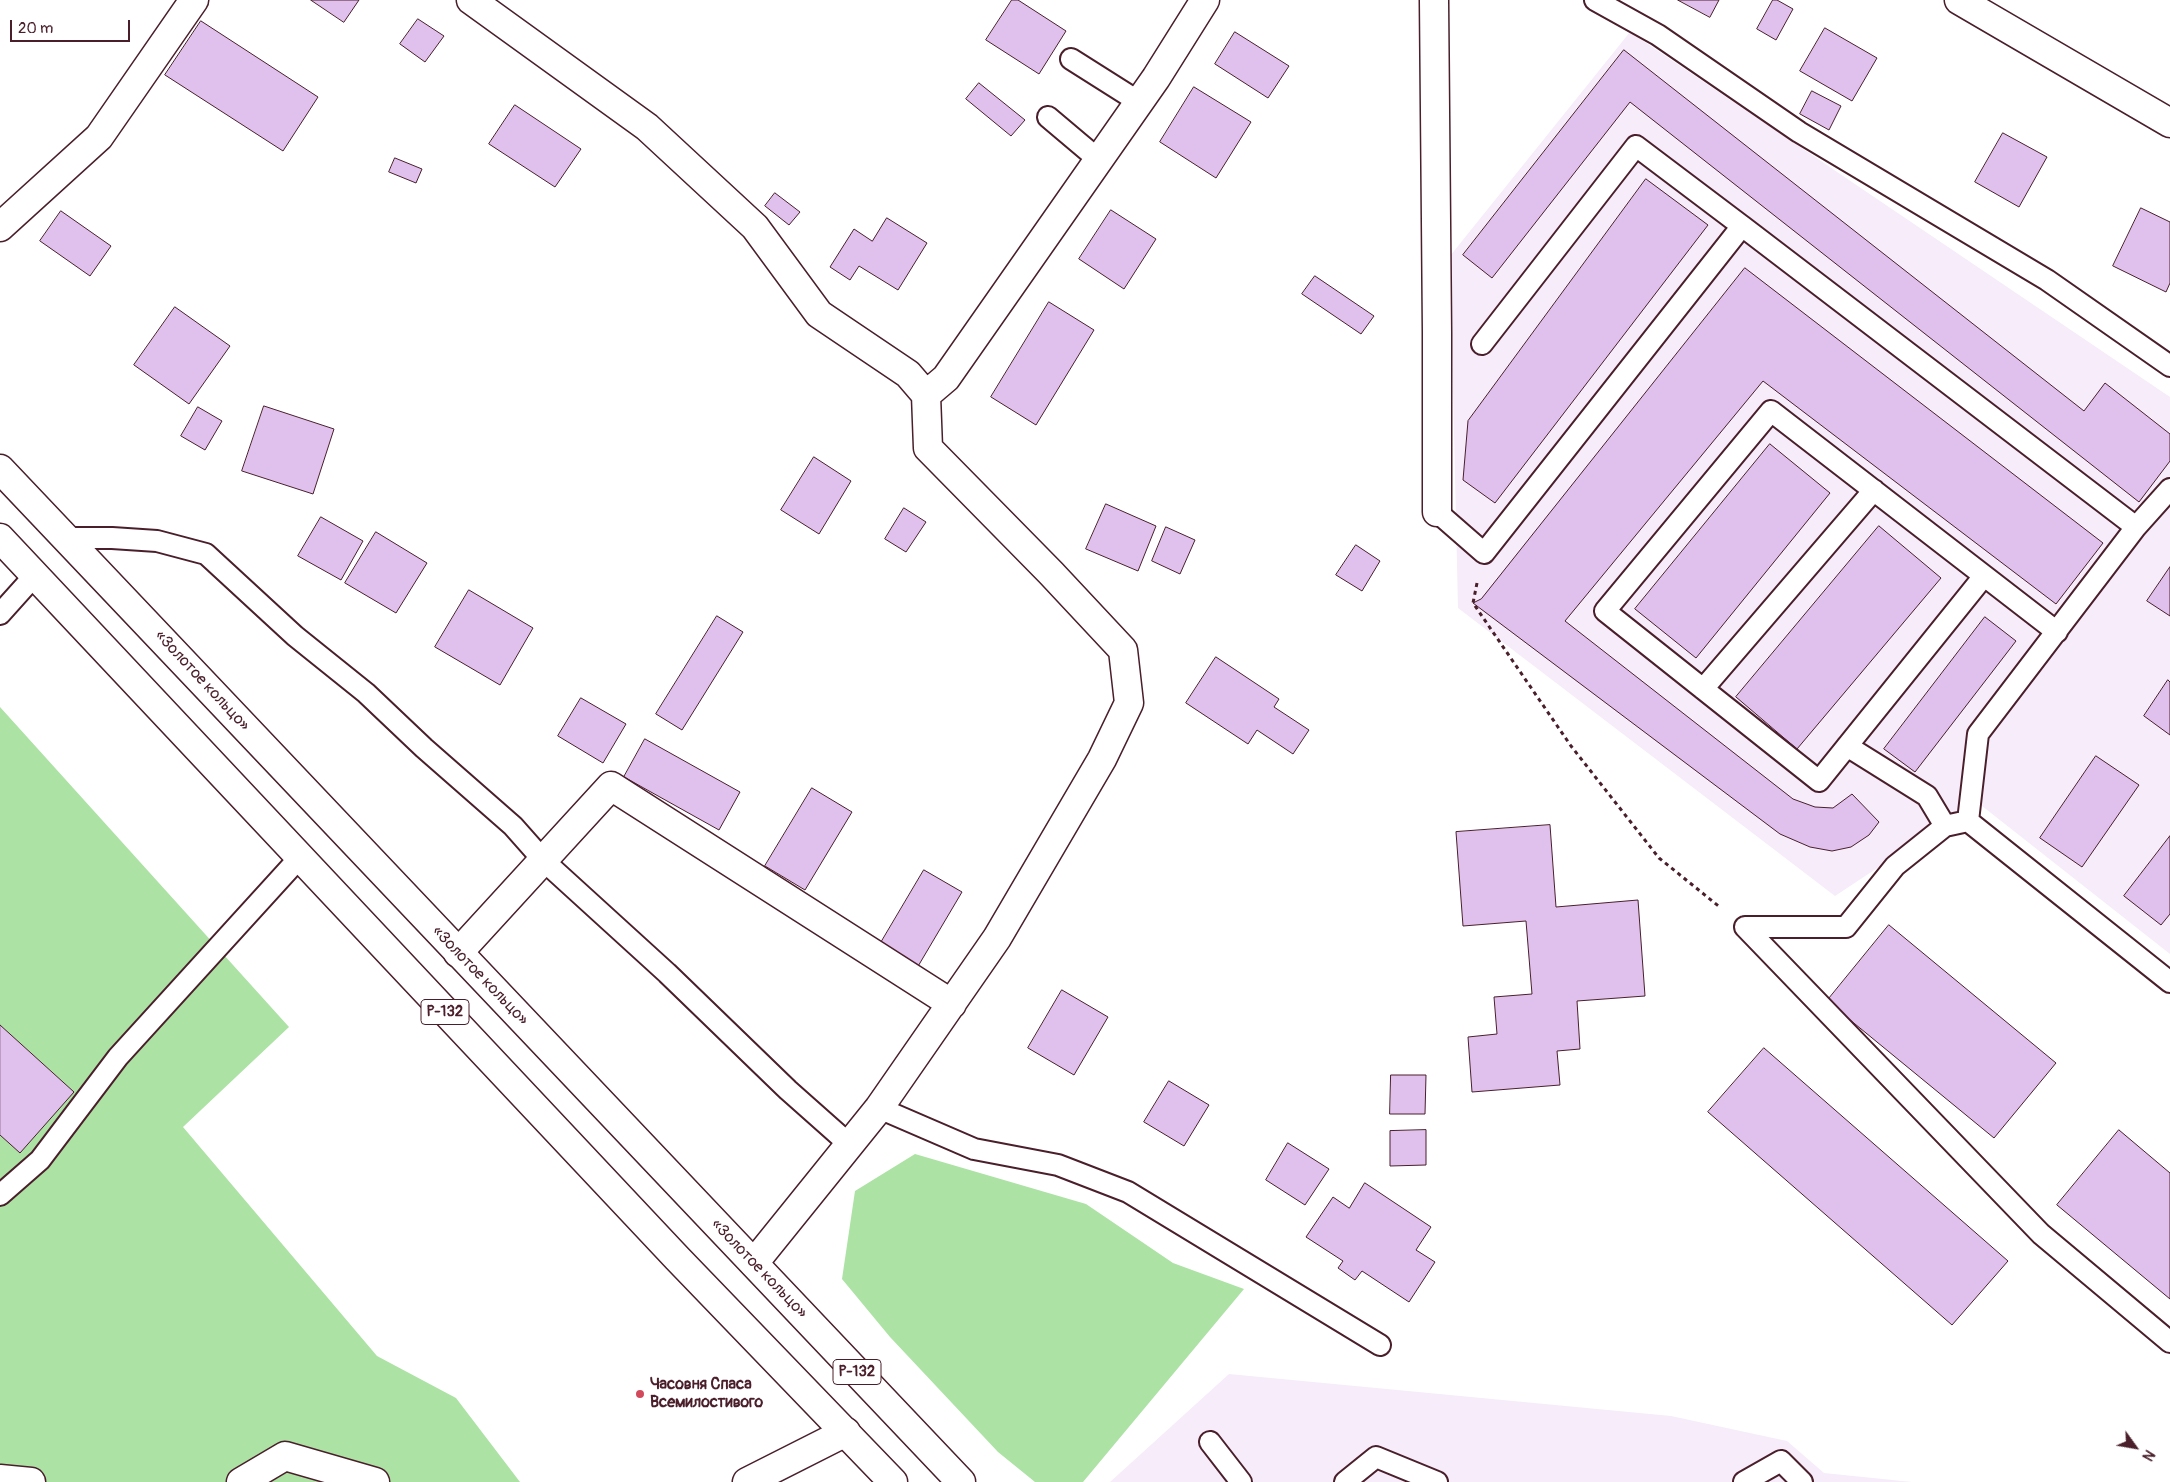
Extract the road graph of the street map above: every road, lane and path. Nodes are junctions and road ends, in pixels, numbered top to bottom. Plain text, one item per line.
1 (194, 0) edge
2 (471, 0) edge
3 (1205, 0) edge
4 (1434, 0) edge
5 (1595, 0) edge
6 (1959, 0) edge
7 (1070, 59) dead end
8 (1139, 102) junction
9 (1048, 117) dead end
10 (2170, 123) edge
11 (1099, 160) junction
12 (1742, 226) junction
13 (0, 228) edge
14 (1482, 344) dead end
15 (2170, 366) edge
16 (926, 395) junction
17 (0, 469) edge
18 (2170, 489) edge
19 (1874, 490) junction
20 (1437, 512) joint
21 (2136, 527) junction
22 (0, 538) edge
23 (67, 538) junction
24 (1484, 553) junction
25 (35, 574) junction
26 (1984, 576) junction
27 (0, 614) edge
28 (2057, 632) junction
29 (1703, 689) junction
30 (1847, 746) junction
31 (1968, 821) junction
32 (1945, 826) junction
33 (301, 856) junction
34 (544, 861) junction
35 (1745, 928) junction
36 (458, 954) junction
37 (2170, 982) edge
38 (952, 1004) junction
39 (879, 1108) junction
40 (850, 1144) junction
41 (0, 1195) edge
42 (754, 1263) junction
43 (2170, 1342) edge
44 (1380, 1345) dead end
45 (846, 1432) junction
46 (1210, 1442) dead end
47 (0, 1479) edge
48 (1350, 1480) edge
49 (31, 1482) edge
50 (240, 1482) edge
51 (374, 1482) edge
52 (747, 1482) edge
53 (894, 1482) edge
54 (961, 1482) edge
55 (1242, 1482) edge
56 (1437, 1482) edge
57 (1744, 1482) edge
58 (1802, 1482) edge

1 - 13 main road
2 - 16 main road
3 - 8 main road
4 - 20 main road
5 - 15 lane
6 - 10 main road
7 - 8 lane
8 - 11 main road
9 - 11 lane
11 - 16 main road
12 - 14 lane
12 - 21 lane
12 - 24 lane
16 - 38 main road
17 - 23 main road, «Золотое кольцо» / Р-132
18 - 21 lane
19 - 26 lane
19 - 29 lane
19 - 29 lane
20 - 24 lane
21 - 28 lane
22 - 25 main road, Р-132
23 - 34 lane
23 - 36 main road, «Золотое кольцо» / Р-132
24 - 35 path
25 - 27 lane
25 - 33 main road, Р-132
26 - 28 lane
26 - 30 lane
28 - 31 lane
29 - 30 lane
30 - 32 lane
31 - 32 lane
31 - 37 lane
32 - 35 lane
33 - 41 lane
33 - 45 main road, Р-132
34 - 36 main road
34 - 38 main road
34 - 40 lane
35 - 43 lane
36 - 42 main road, «Золотое кольцо» / Р-132
38 - 39 main road
39 - 40 main road
39 - 44 lane
40 - 42 main road
42 - 54 main road, «Золотое кольцо» / Р-132
45 - 52 main road
45 - 53 main road, Р-132
46 - 55 lane
47 - 49 main road
48 - 56 lane
50 - 51 main road
57 - 58 lane

